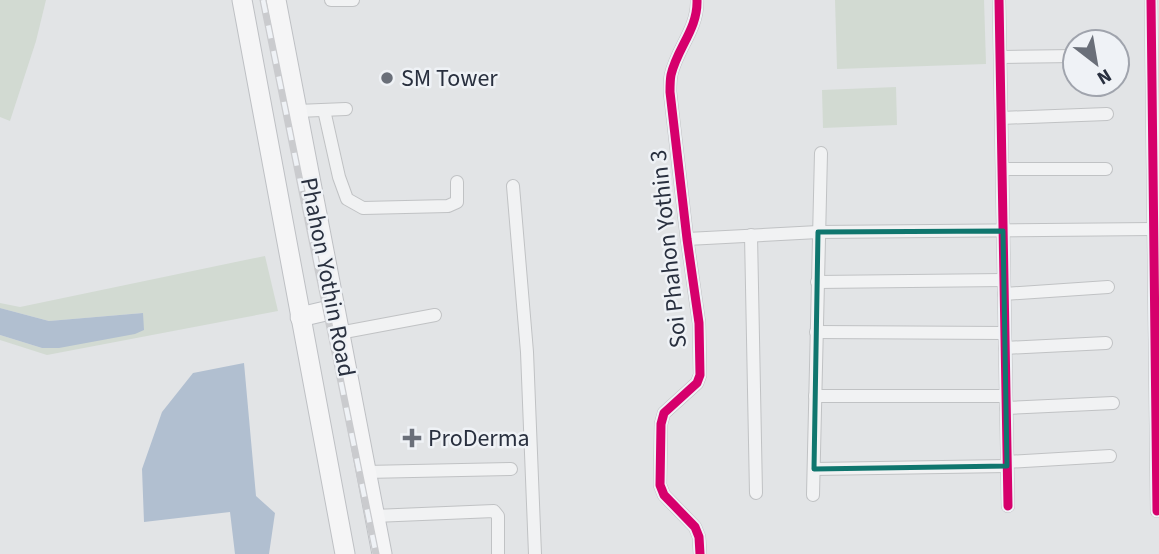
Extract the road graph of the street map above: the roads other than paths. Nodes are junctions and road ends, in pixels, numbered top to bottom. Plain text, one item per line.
1 (242, 0) edge
2 (276, 0) edge
3 (331, 0) edge
4 (353, 0) edge
5 (698, 0) edge
6 (999, 0) edge
7 (1151, 0) edge
8 (1061, 56) edge
9 (1000, 57) junction
10 (346, 109) dead end
11 (324, 110) junction
12 (297, 111) junction
13 (1107, 114) dead end
14 (1001, 118) junction
15 (821, 153) dead end
16 (1002, 169) junction
17 (1106, 169) dead end
18 (457, 182) dead end
19 (513, 186) dead end
20 (1154, 229) junction
21 (1003, 231) junction
22 (818, 232) junction
23 (751, 235) junction
24 (687, 239) junction
25 (817, 282) junction
26 (1004, 287) junction
27 (1108, 287) dead end
28 (334, 309) junction
29 (435, 314) dead end
30 (300, 317) junction
31 (816, 332) junction
32 (339, 333) junction
33 (1005, 333) junction
34 (1106, 343) dead end
35 (1005, 348) junction
36 (815, 396) junction
37 (1006, 402) junction
38 (1113, 403) dead end
39 (1110, 456) dead end
40 (1007, 464) junction
41 (512, 469) dead end
42 (814, 470) junction
43 (365, 472) junction
44 (756, 494) dead end
45 (813, 495) dead end
46 (1008, 506) dead end
47 (1157, 511) dead end
48 (374, 516) junction
49 (345, 554) edge
50 (382, 554) edge
51 (498, 554) edge
52 (535, 554) edge
53 (700, 554) edge

1 - 30 main road, Phahon Yothin Road
2 - 12 main road, Phahon Yothin Road
3 - 4 street
5 - 24 street, Soi Phahon Yothin 3
6 - 9 street
7 - 20 street
8 - 9 street
9 - 14 street
10 - 11 street
11 - 12 street
11 - 18 street
12 - 28 main road, Phahon Yothin Road
13 - 14 street
14 - 16 street
15 - 22 street
16 - 17 street
16 - 21 street
19 - 52 street
20 - 21 street
20 - 47 street
21 - 22 street
21 - 26 street
22 - 23 street
22 - 25 street
23 - 24 street
23 - 44 street
24 - 53 street, Soi Phahon Yothin 3
25 - 26 street
25 - 31 street
26 - 27 street
26 - 33 street
28 - 30 main road
28 - 32 main road, Phahon Yothin Road
29 - 32 street
30 - 49 main road, Phahon Yothin Road
31 - 33 street
31 - 36 street
32 - 43 main road, Phahon Yothin Road
33 - 35 street
34 - 35 street
35 - 37 street
36 - 37 street
36 - 42 street
37 - 38 street
37 - 40 street
39 - 40 street
40 - 42 street
40 - 46 street
41 - 43 street
42 - 45 street
43 - 48 main road, Phahon Yothin Road
48 - 50 main road, Phahon Yothin Road
48 - 51 street

